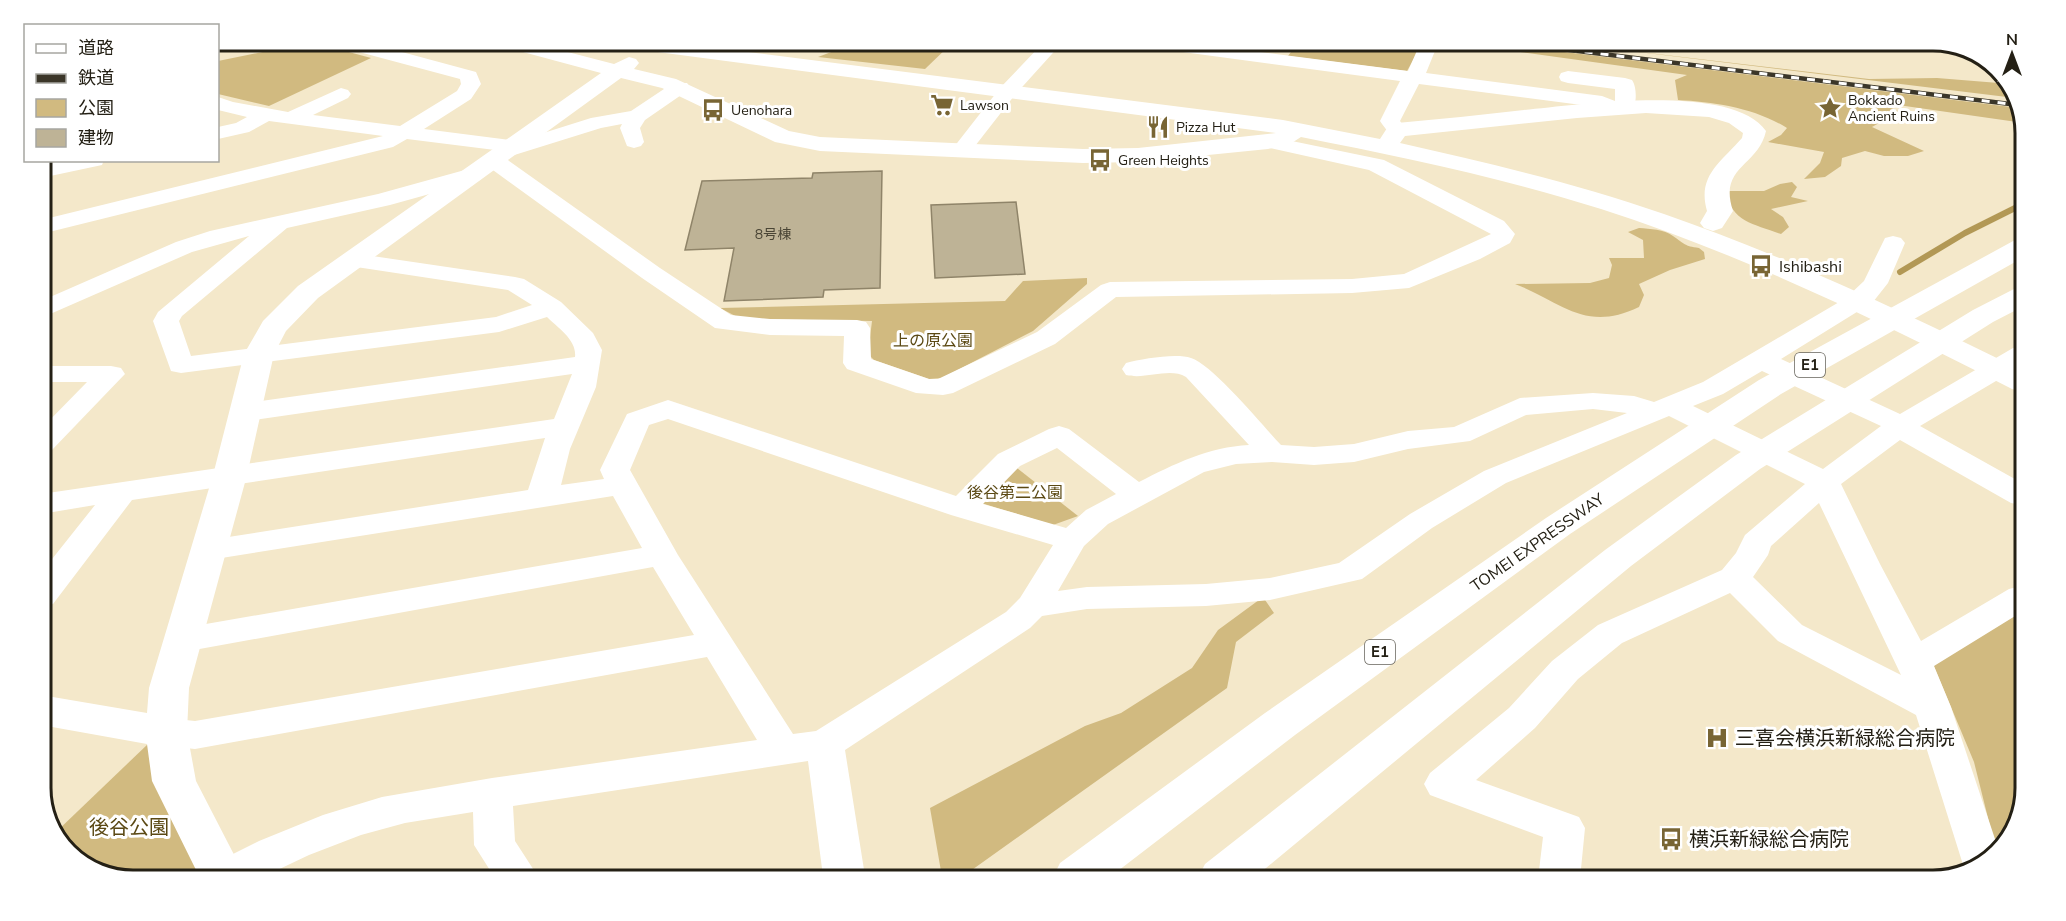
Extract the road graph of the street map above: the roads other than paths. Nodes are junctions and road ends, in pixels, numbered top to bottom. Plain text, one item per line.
1 (376, 51) edge
2 (538, 51) edge
3 (625, 51) edge
4 (638, 51) edge
5 (640, 51) edge
6 (648, 51) edge
7 (1045, 51) edge
8 (1270, 51) edge
9 (1426, 51) edge
10 (1285, 52) edge
11 (1448, 60) dead end
12 (1554, 75) dead end
13 (1415, 76) junction
14 (680, 87) junction
15 (1007, 92) junction
16 (341, 94) dead end
17 (219, 103) edge
18 (1620, 108) junction
19 (266, 115) junction
20 (638, 116) junction
21 (291, 118) junction
22 (1297, 129) junction
23 (407, 131) junction
24 (219, 133) edge
25 (1394, 135) junction
26 (634, 142) dead end
27 (1268, 142) junction
28 (961, 152) junction
29 (496, 158) junction
30 (87, 162) edge
31 (51, 170) edge
32 (1713, 223) junction
33 (278, 224) junction
34 (51, 225) edge
35 (1893, 243) dead end
36 (2015, 251) edge
37 (352, 260) junction
38 (1867, 295) junction
39 (2015, 300) edge
40 (51, 306) edge
41 (552, 308) junction
42 (259, 354) junction
43 (1763, 360) junction
44 (588, 363) junction
45 (2015, 363) edge
46 (2015, 365) edge
47 (1136, 369) dead end
48 (51, 374) edge
49 (1663, 408) junction
50 (247, 412) junction
51 (1901, 425) junction
52 (564, 426) junction
53 (51, 429) edge
54 (1272, 453) junction
55 (230, 475) junction
56 (1825, 482) junction
57 (622, 485) junction
58 (2015, 492) edge
59 (121, 493) junction
60 (1136, 495) junction
61 (542, 497) junction
62 (51, 503) edge
63 (962, 508) junction
64 (1072, 540) junction
65 (209, 550) junction
66 (662, 555) junction
67 (1734, 578) junction
68 (51, 583) edge
69 (2015, 601) edge
70 (1032, 606) junction
71 (183, 640) junction
72 (717, 643) junction
73 (1914, 662) junction
74 (1932, 707) junction
75 (51, 712) edge
76 (166, 732) junction
77 (825, 744) junction
78 (782, 749) junction
79 (492, 793) junction
80 (1980, 855) edge
81 (219, 870) edge
82 (239, 870) edge
83 (512, 870) edge
84 (843, 870) edge
85 (1085, 870) edge
86 (1231, 870) edge
87 (1566, 870) edge

1 - 23 street
2 - 3 main road
4 - 29 main road
5 - 14 main road
6 - 15 main road
7 - 15 street
8 - 10 street
9 - 11 street
9 - 13 street
10 - 13 street
12 - 18 street
13 - 18 street
13 - 25 street
14 - 20 street
14 - 28 main road
15 - 22 main road
15 - 28 street
16 - 21 street
17 - 19 street
18 - 25 main road
18 - 32 main road
19 - 21 street
19 - 24 street
20 - 26 street
20 - 29 street
21 - 23 street
22 - 25 main road
22 - 27 main road
22 - 38 main road
23 - 29 street
23 - 34 street
25 - 32 main road
27 - 28 main road
27 - 29 street
29 - 33 street
29 - 37 main road
30 - 31 street
32 - 38 main road
33 - 40 street
33 - 42 street
35 - 38 street
36 - 85 main road, TOMEI EXPRESSWAY / E1
37 - 41 street
37 - 42 main road
38 - 43 street
38 - 45 main road
39 - 86 main road
41 - 42 street
41 - 44 street
42 - 50 main road
43 - 49 street
43 - 51 street
44 - 50 street
44 - 52 street
46 - 51 street
47 - 54 street
48 - 53 street
49 - 54 street
49 - 56 street
49 - 70 street
50 - 55 main road
51 - 56 street
51 - 58 street
52 - 55 street
52 - 61 street
54 - 60 street
55 - 59 street
55 - 65 main road
56 - 67 street
56 - 73 street
57 - 61 street
57 - 63 street
57 - 66 street
59 - 62 street
59 - 68 street
60 - 63 street
60 - 64 street
61 - 65 street
63 - 64 street
64 - 70 street
65 - 71 main road
66 - 71 street
66 - 72 street
67 - 74 street
67 - 87 street
69 - 73 street
70 - 77 street
71 - 76 main road
72 - 76 street
72 - 78 street
73 - 74 street
74 - 80 street
75 - 76 main road
76 - 81 main road
77 - 78 street
77 - 84 street
78 - 79 street
79 - 82 street
79 - 83 street

